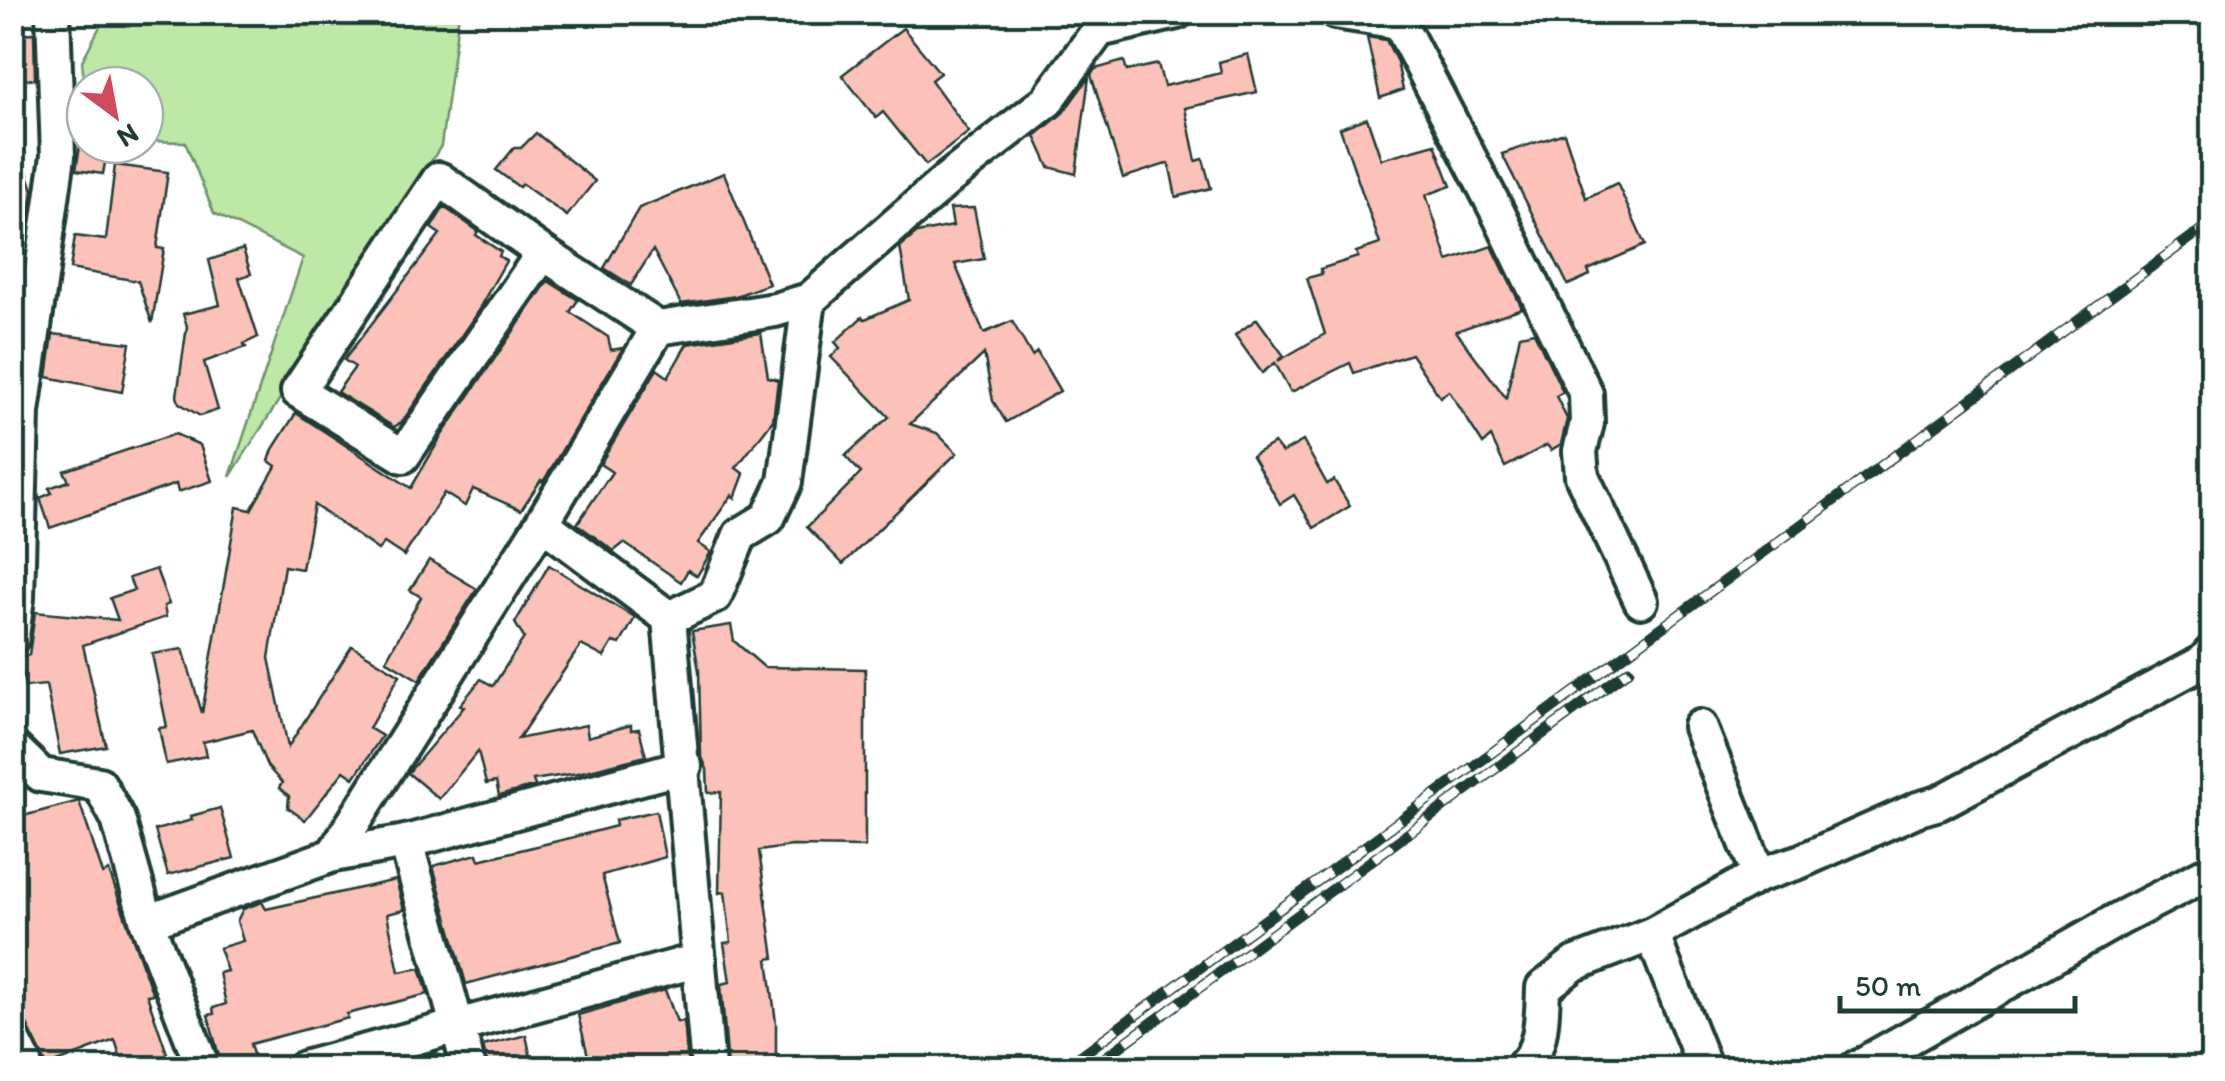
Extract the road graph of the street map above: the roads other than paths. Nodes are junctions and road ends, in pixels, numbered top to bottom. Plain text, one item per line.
1 (54, 12) edge
2 (1177, 12) edge
3 (1335, 12) edge
4 (1404, 17) edge
5 (543, 254) junction
6 (809, 300) junction
7 (658, 328) junction
8 (542, 523) junction
9 (15, 601) edge
10 (1641, 601) dead end
11 (670, 618) junction
12 (12, 637) edge
13 (2212, 652) edge
14 (1700, 728) dead end
15 (12, 747) edge
16 (685, 766) junction
17 (406, 842) junction
18 (333, 855) junction
19 (2212, 871) edge
20 (1759, 875) junction
21 (147, 922) junction
22 (1652, 934) junction
23 (699, 960) junction
24 (457, 1026) junction
25 (203, 1068) edge
26 (304, 1068) edge
27 (469, 1068) edge
28 (708, 1068) edge
29 (1521, 1068) edge
30 (1705, 1068) edge
31 (1856, 1068) edge

1 - 9 street
2 - 6 street
3 - 4 street
4 - 10 street
5 - 5 street
5 - 7 street
6 - 7 street
6 - 11 street
7 - 8 street
8 - 11 street
8 - 18 street
9 - 12 street
11 - 16 street
13 - 20 street
14 - 20 street
15 - 21 street
16 - 17 street
16 - 23 street
17 - 18 street
17 - 24 street
18 - 21 street
19 - 31 street
20 - 22 street
21 - 25 street
22 - 29 street
22 - 30 street
23 - 24 street
23 - 28 street
24 - 26 street
24 - 27 street

